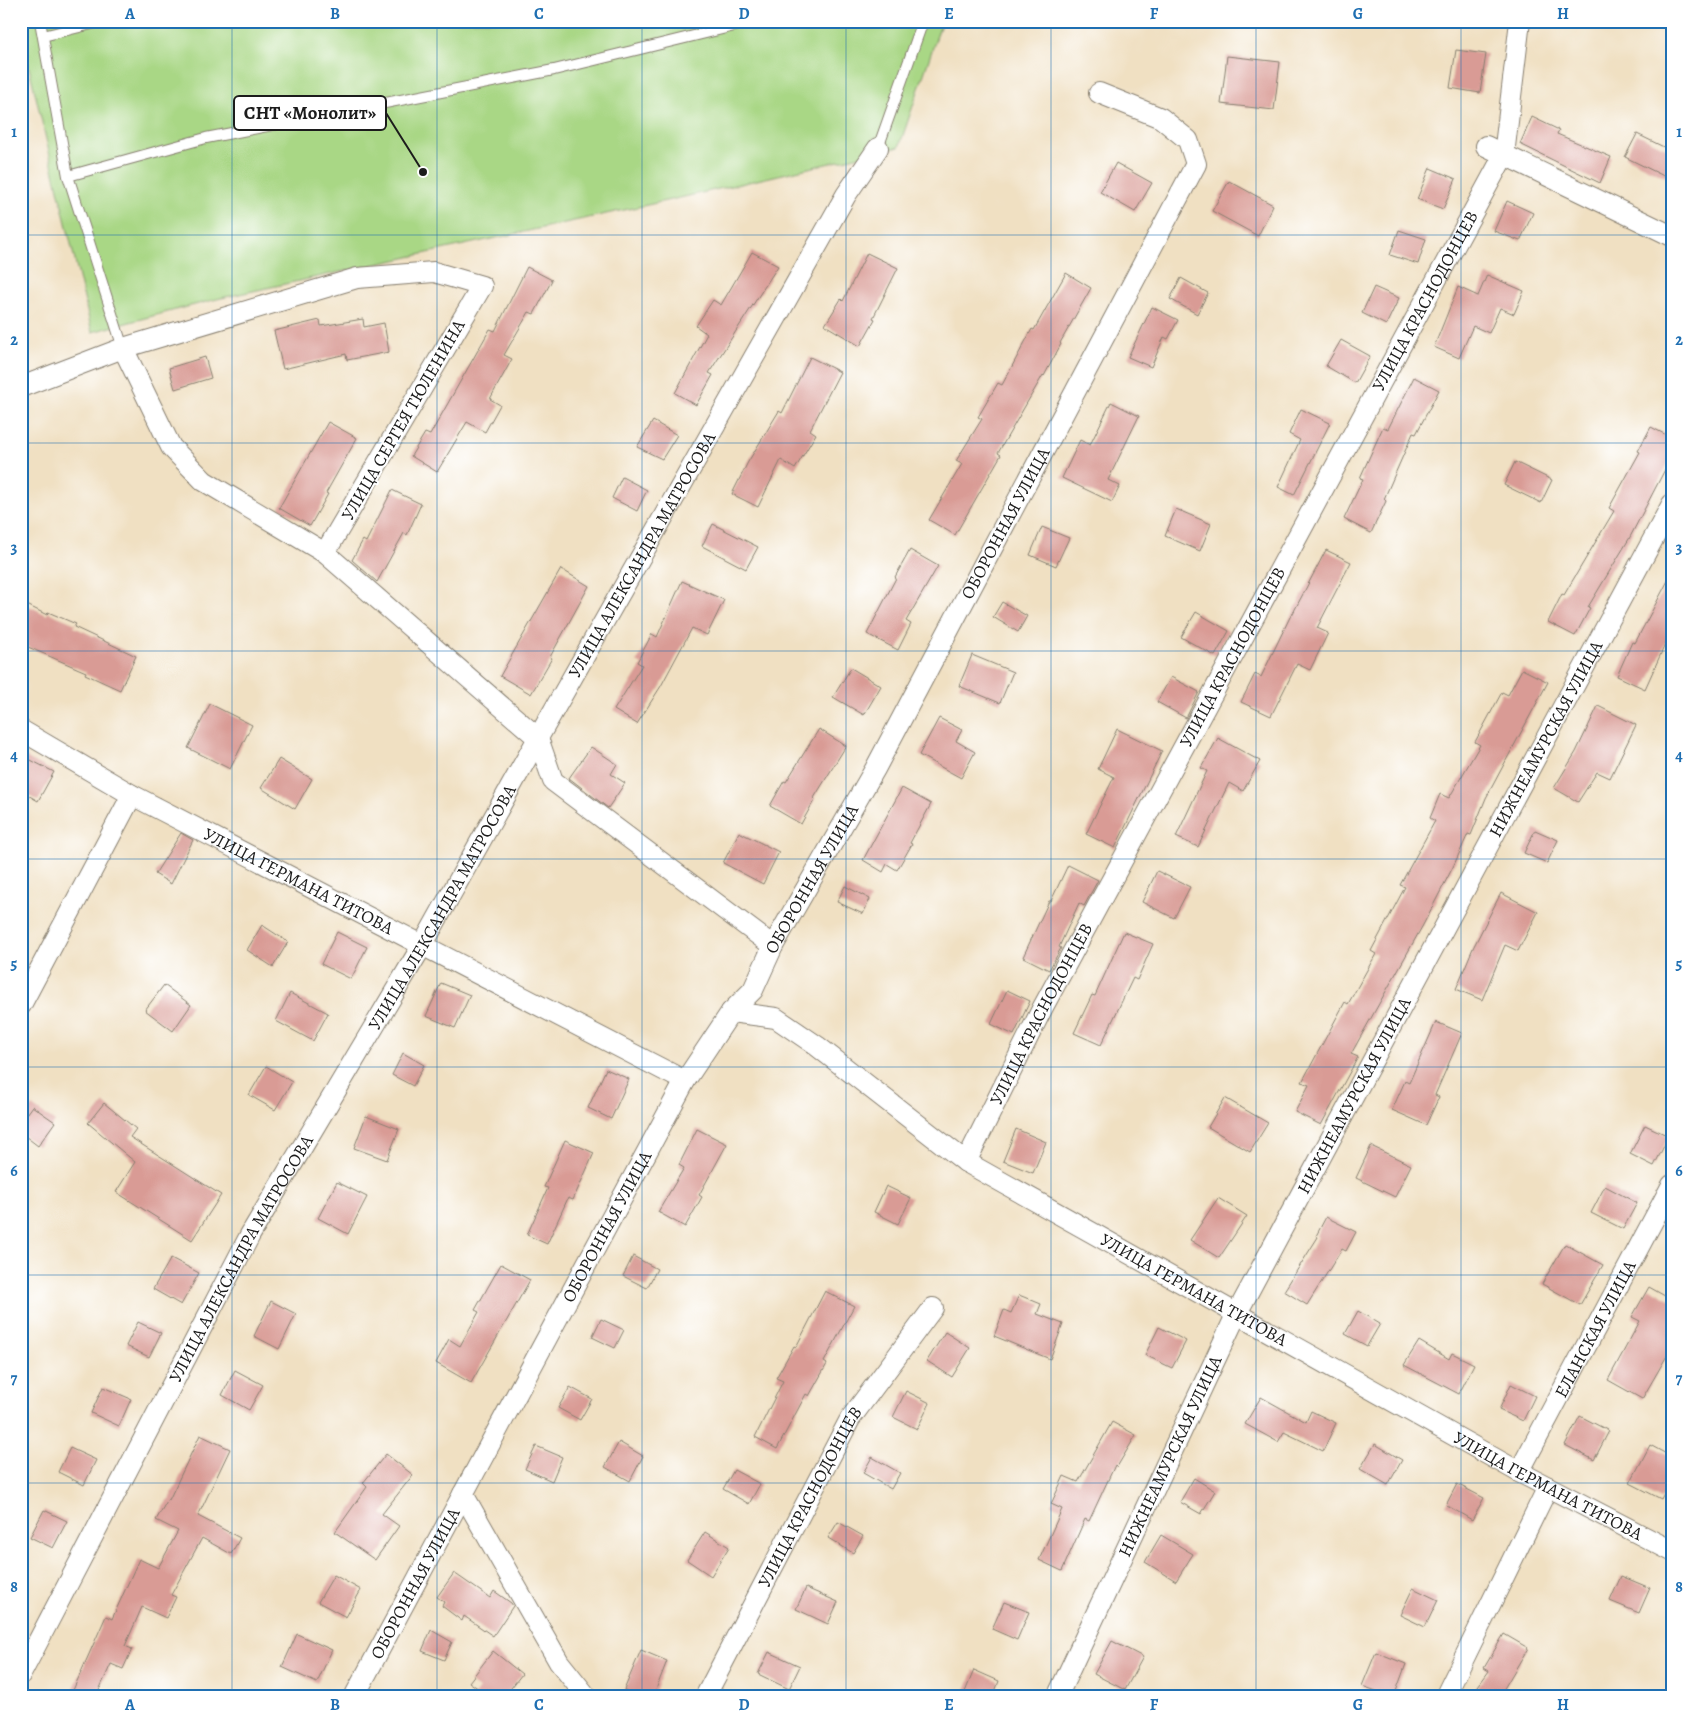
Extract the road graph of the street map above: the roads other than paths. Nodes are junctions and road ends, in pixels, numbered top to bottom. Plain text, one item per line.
1 (40, 21) edge
2 (104, 21) edge
3 (755, 21) edge
4 (923, 21) edge
5 (1520, 21) edge
6 (43, 36) junction
7 (1100, 94) dead end
8 (1486, 146) dead end
9 (878, 148) joint
10 (1504, 155) junction
11 (68, 176) junction
12 (1672, 236) edge
13 (123, 348) junction
14 (21, 387) edge
15 (1672, 504) edge
16 (325, 553) junction
17 (21, 730) edge
18 (538, 738) junction
19 (132, 795) junction
20 (422, 946) junction
21 (773, 946) junction
22 (21, 1005) edge
23 (732, 1012) junction
24 (685, 1081) junction
25 (966, 1162) junction
26 (1672, 1185) edge
27 (933, 1308) dead end
28 (1237, 1313) junction
29 (1519, 1472) junction
30 (1548, 1487) junction
31 (463, 1494) junction
32 (1672, 1551) edge
33 (21, 1674) edge
34 (354, 1697) edge
35 (587, 1697) edge
36 (705, 1697) edge
37 (1057, 1697) edge
38 (1446, 1697) edge

1 - 6 lane
2 - 6 lane
3 - 11 lane
4 - 9 lane
5 - 10 street
6 - 11 lane
7 - 21 street, ОБОРОННАЯ УЛИЦА
8 - 10 street
9 - 18 street, УЛИЦА АЛЕКСАНДРА МАТРОСОВА
10 - 12 street
10 - 25 street, УЛИЦА КРАСНОДОНЦЕВ
11 - 13 lane
13 - 14 street
13 - 16 street
13 - 16 street, УЛИЦА СЕРГЕЯ ТЮЛЕНИНА
15 - 28 street, НИЖНЕАМУРСКАЯ УЛИЦА
16 - 18 street
17 - 19 street, УЛИЦА ГЕРМАНА ТИТОВА
18 - 20 street, УЛИЦА АЛЕКСАНДРА МАТРОСОВА
18 - 21 street
19 - 20 street, УЛИЦА ГЕРМАНА ТИТОВА
19 - 22 street
20 - 24 street, УЛИЦА ГЕРМАНА ТИТОВА
20 - 33 street, УЛИЦА АЛЕКСАНДРА МАТРОСОВА
21 - 23 street, ОБОРОННАЯ УЛИЦА
23 - 24 street, ОБОРОННАЯ УЛИЦА
23 - 25 street, УЛИЦА ГЕРМАНА ТИТОВА
24 - 31 street, ОБОРОННАЯ УЛИЦА
25 - 28 street, УЛИЦА ГЕРМАНА ТИТОВА
26 - 29 street, ЕЛАНСКАЯ УЛИЦА
27 - 36 street, УЛИЦА КРАСНОДОНЦЕВ
28 - 29 street, УЛИЦА ГЕРМАНА ТИТОВА
28 - 37 street, НИЖНЕАМУРСКАЯ УЛИЦА
29 - 30 street, УЛИЦА ГЕРМАНА ТИТОВА
30 - 32 street, УЛИЦА ГЕРМАНА ТИТОВА
30 - 38 street
31 - 34 street, ОБОРОННАЯ УЛИЦА
31 - 35 street

